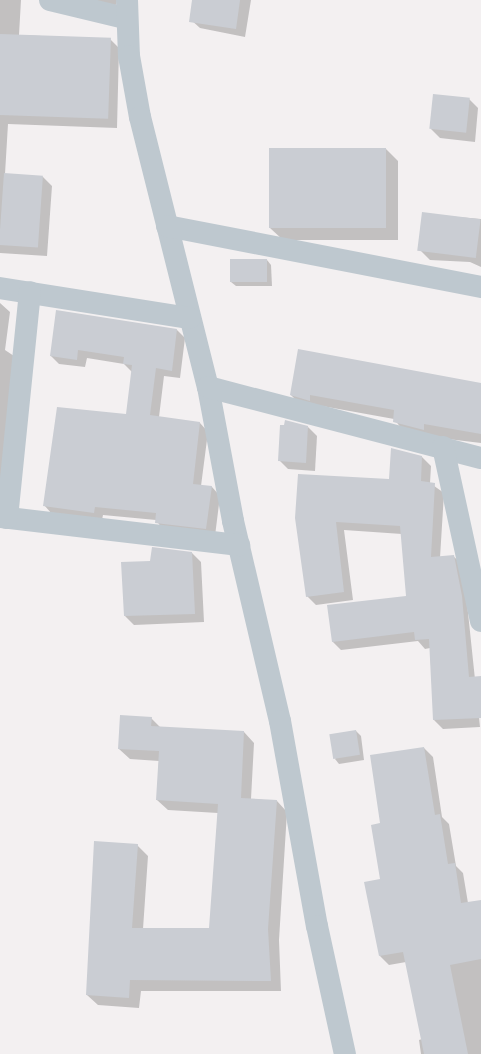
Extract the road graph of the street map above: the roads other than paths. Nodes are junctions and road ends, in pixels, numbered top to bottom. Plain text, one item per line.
1 (50, 0) edge
2 (126, 9) edge
3 (167, 226) junction
4 (481, 287) edge
5 (0, 288) edge
6 (30, 292) junction
7 (190, 318) junction
8 (208, 387) junction
9 (443, 447) junction
10 (481, 458) edge
11 (4, 517) edge
12 (239, 545) junction
13 (481, 621) edge
14 (345, 1054) edge

1 - 2 street
2 - 3 street
3 - 4 street
3 - 7 street
5 - 6 street
6 - 7 street
6 - 11 street
7 - 8 street
8 - 9 street
8 - 12 street
9 - 10 street
9 - 13 street
11 - 12 street
12 - 14 street

